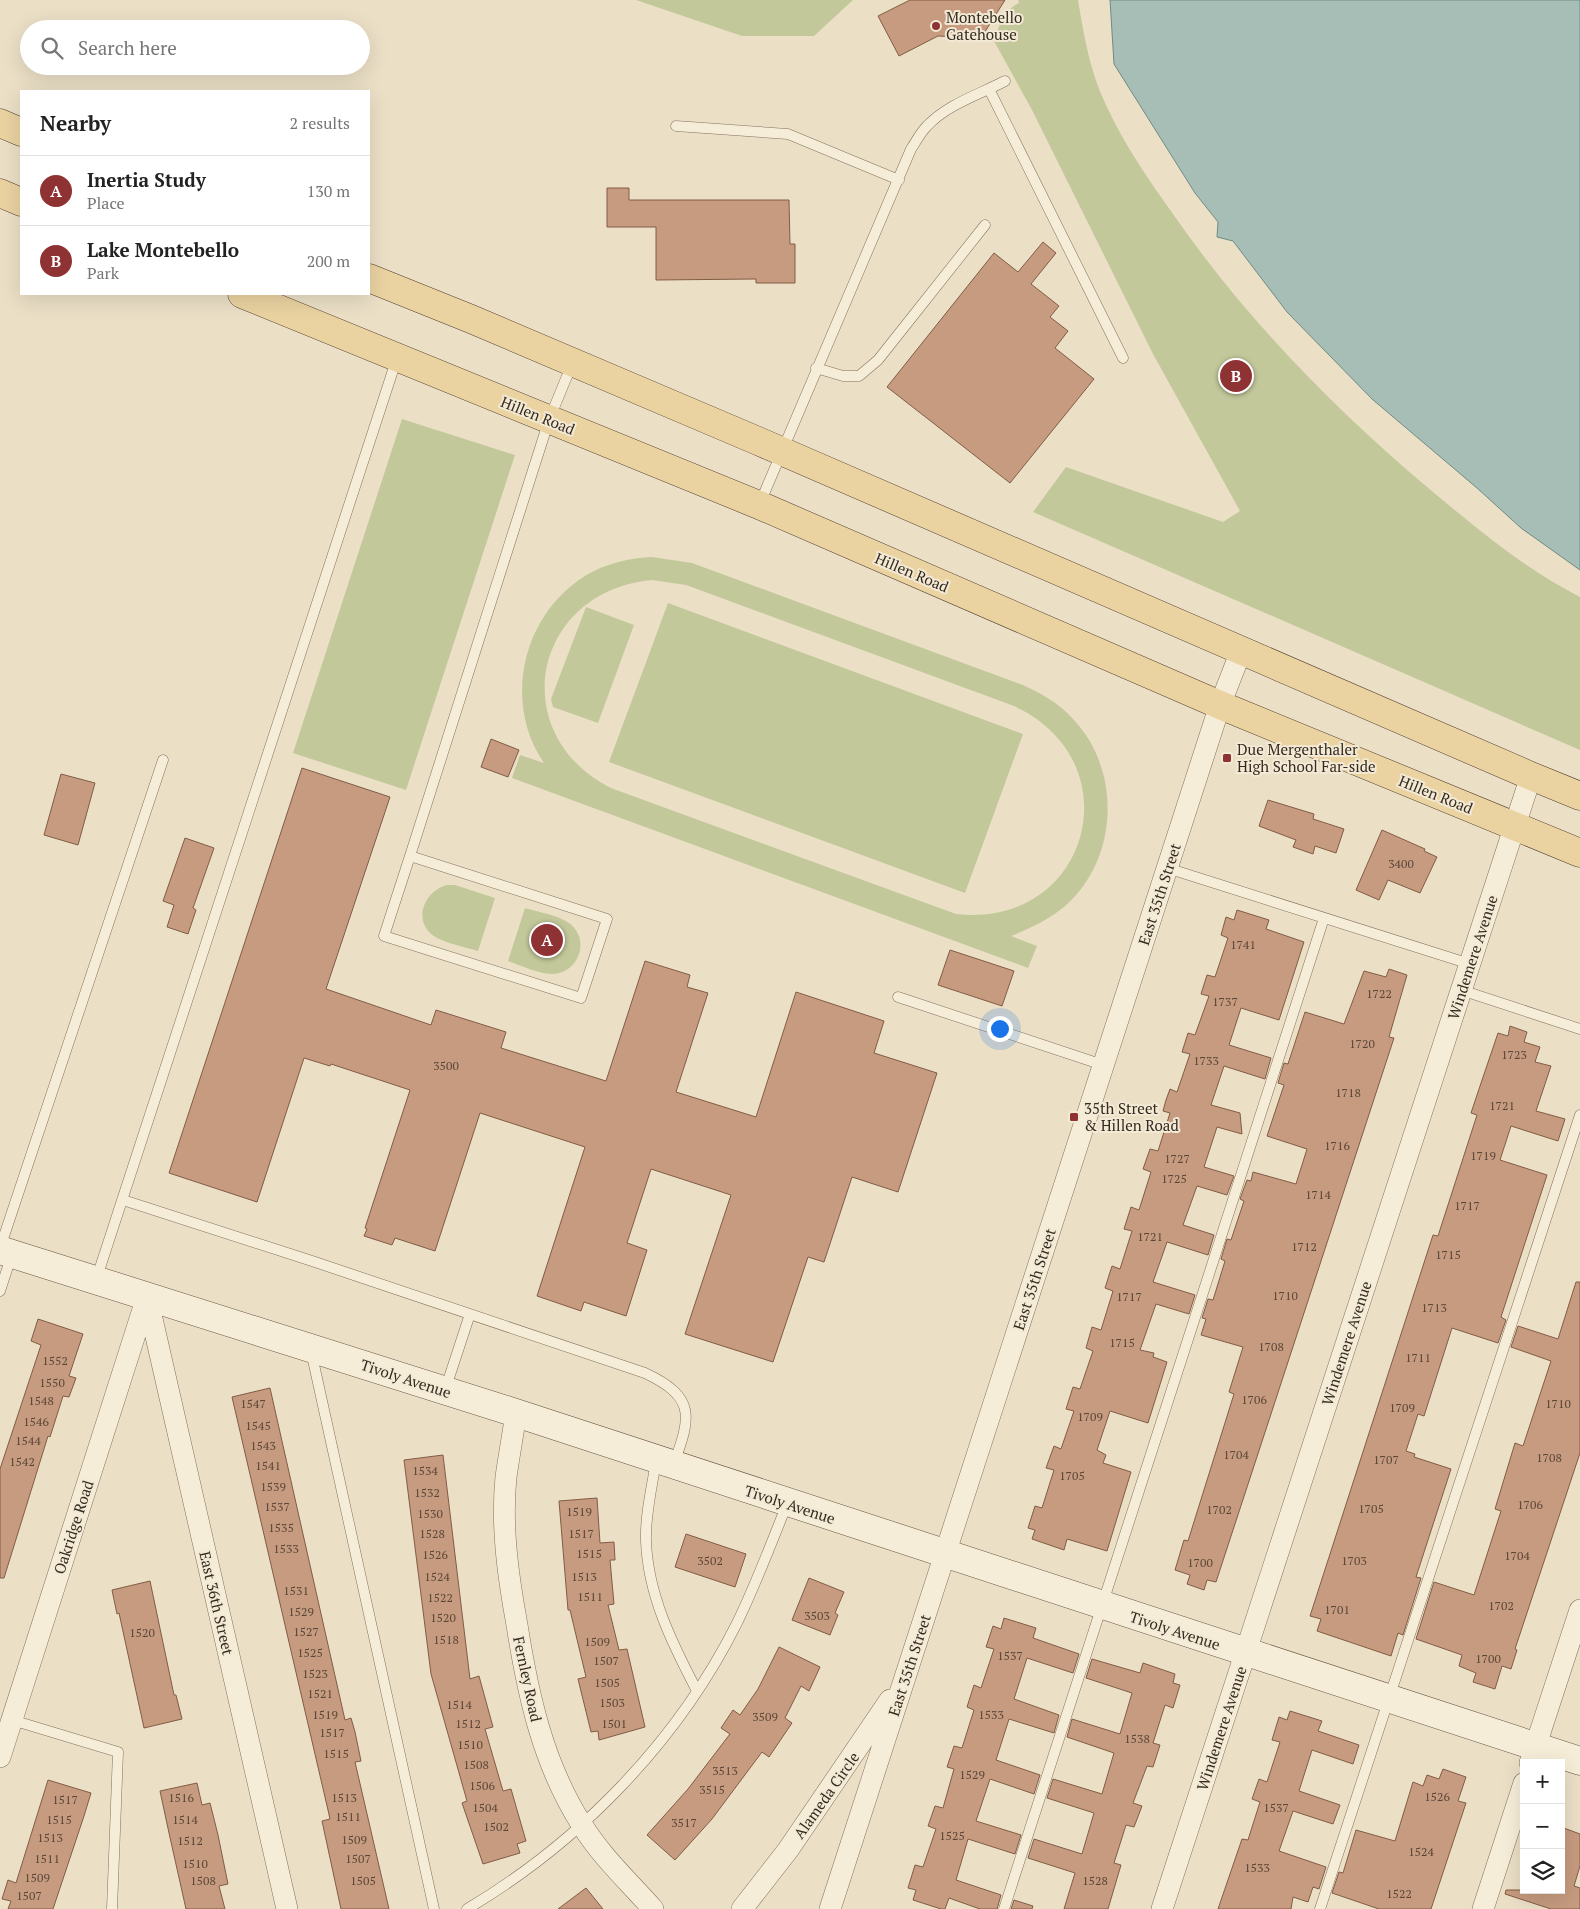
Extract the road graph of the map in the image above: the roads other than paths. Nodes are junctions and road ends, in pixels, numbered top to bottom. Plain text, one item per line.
1 (1005, 81) dead end
2 (989, 89) junction
3 (0, 123) edge
4 (676, 126) dead end
5 (20, 132) edge
6 (898, 180) junction
7 (0, 193) edge
8 (20, 202) edge
9 (985, 225) dead end
10 (370, 278) edge
11 (244, 295) edge
12 (396, 358) junction
13 (1123, 358) dead end
14 (572, 363) junction
15 (816, 368) junction
16 (549, 420) junction
17 (782, 452) junction
18 (759, 505) junction
19 (1241, 651) junction
20 (1220, 705) junction
21 (163, 760) dead end
22 (1531, 776) junction
23 (1580, 796) edge
24 (1514, 827) junction
25 (1580, 853) edge
26 (410, 856) junction
27 (1167, 868) junction
28 (1324, 918) junction
29 (1470, 964) junction
30 (1462, 990) junction
31 (898, 997) dead end
32 (1580, 1029) edge
33 (1103, 1065) junction
34 (1580, 1114) edge
35 (123, 1200) junction
36 (4, 1250) edge
37 (96, 1281) junction
38 (0, 1291) edge
39 (147, 1297) junction
40 (470, 1314) junction
41 (310, 1347) junction
42 (445, 1391) junction
43 (516, 1413) junction
44 (665, 1463) junction
45 (787, 1503) junction
46 (945, 1555) junction
47 (1102, 1606) junction
48 (1580, 1610) edge
49 (1246, 1653) junction
50 (905, 1677) junction
51 (696, 1690) junction
52 (1389, 1699) junction
53 (12, 1720) junction
54 (1533, 1755) edge
55 (0, 1757) edge
56 (1580, 1762) edge
57 (1520, 1796) edge
58 (582, 1826) junction
59 (112, 1909) edge
60 (287, 1909) edge
61 (434, 1909) edge
62 (467, 1909) edge
63 (654, 1909) edge
64 (742, 1909) edge
65 (830, 1909) edge
66 (1004, 1909) edge
67 (1162, 1909) edge
68 (1320, 1909) edge
69 (1483, 1909) edge

1 - 2 lane
2 - 6 lane
2 - 13 lane
3 - 5 main road
4 - 6 lane
6 - 15 lane
7 - 8 main road
9 - 15 lane
10 - 14 main road
11 - 12 main road, Hillen Road
12 - 16 main road, Hillen Road
12 - 35 lane
14 - 16 lane
14 - 17 main road
15 - 17 lane
16 - 18 main road, Hillen Road
16 - 26 lane
17 - 18 lane
17 - 19 main road
18 - 20 main road, Hillen Road
19 - 20 street, East 35th Street
19 - 22 main road
20 - 24 main road, Hillen Road
20 - 27 street, East 35th Street
21 - 36 lane
22 - 23 main road
22 - 24 street, Windemere Avenue
24 - 25 main road, Hillen Road
24 - 29 street, Windemere Avenue
26 - 26 lane
27 - 28 lane
27 - 33 street, East 35th Street
28 - 29 lane
28 - 47 lane
29 - 30 street, Windemere Avenue
30 - 32 lane
30 - 49 street, Windemere Avenue
31 - 33 lane
33 - 46 street, East 35th Street
34 - 52 lane
35 - 37 lane
35 - 40 lane
36 - 37 street, Tivoly Avenue
36 - 38 lane
37 - 39 street, Tivoly Avenue
39 - 41 street, Tivoly Avenue
39 - 53 street, Oakridge Road
39 - 60 street, East 36th Street
40 - 42 lane
40 - 44 lane
41 - 42 street, Tivoly Avenue
41 - 61 lane
42 - 43 street, Tivoly Avenue
43 - 44 street, Tivoly Avenue
43 - 58 street, Fernley Road
44 - 45 street, Tivoly Avenue
44 - 51 lane
45 - 46 street, Tivoly Avenue
45 - 51 lane
46 - 47 street, Tivoly Avenue
46 - 50 street, East 35th Street
47 - 49 street, Tivoly Avenue
47 - 66 lane
48 - 54 street
49 - 52 street, Tivoly Avenue
49 - 67 street, Windemere Avenue
50 - 64 street, Alameda Circle
50 - 65 street, East 35th Street
51 - 58 lane
52 - 54 street, Tivoly Avenue
52 - 68 lane
53 - 55 street, Oakridge Road
53 - 59 lane
54 - 56 street, Tivoly Avenue
57 - 69 street
58 - 62 lane
58 - 63 street, Fernley Road

